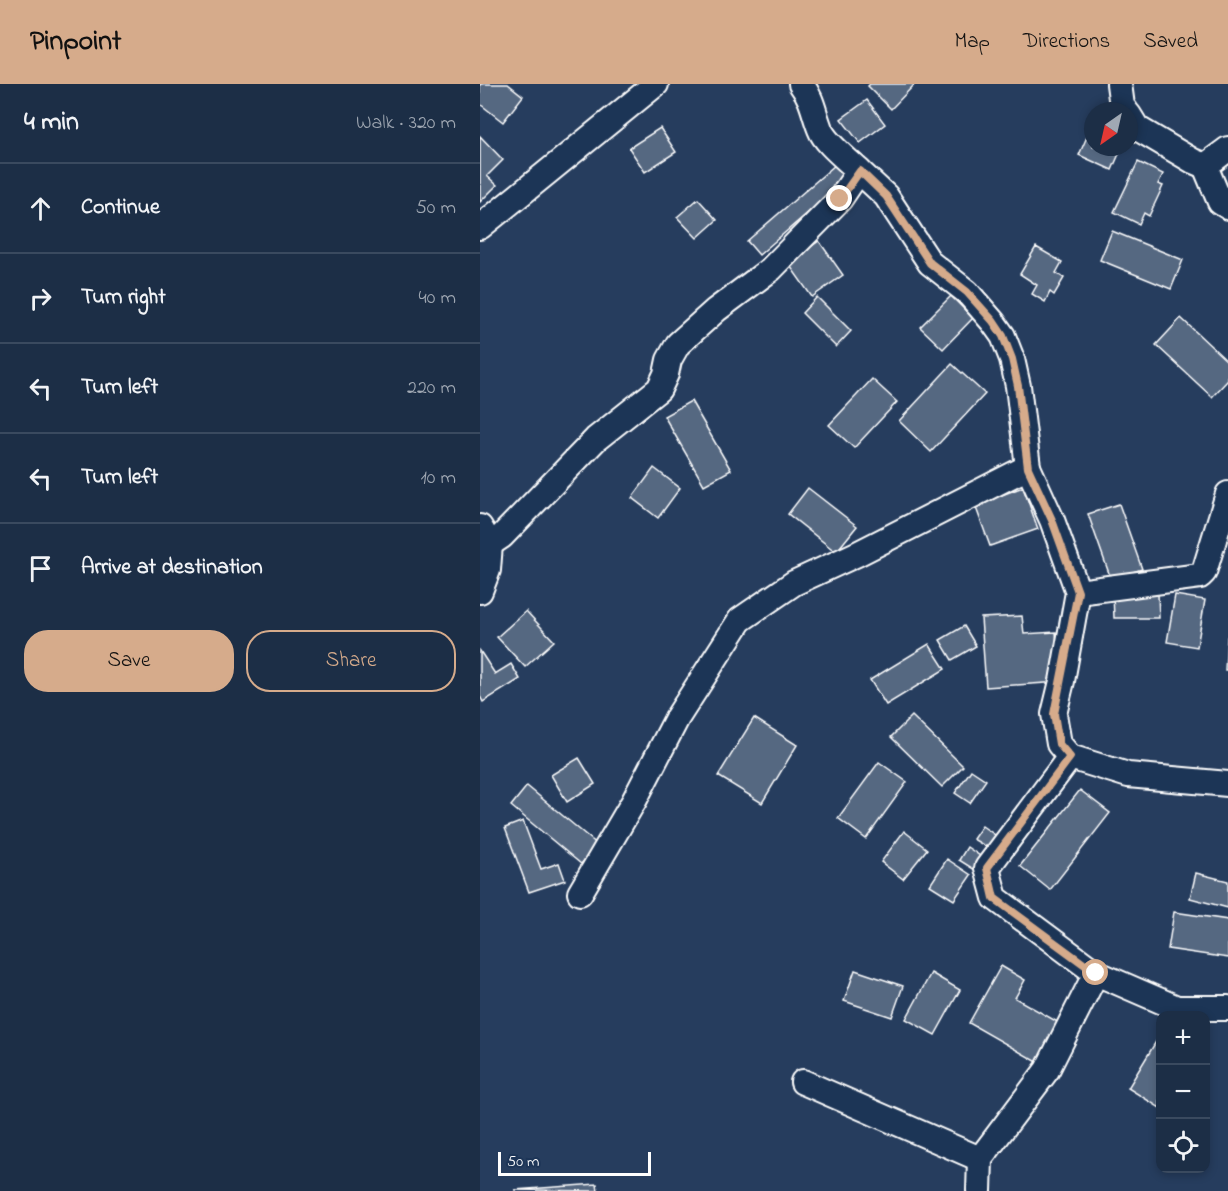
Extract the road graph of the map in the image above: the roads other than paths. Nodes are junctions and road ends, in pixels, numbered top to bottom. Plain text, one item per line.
1 (656, 84) edge
2 (801, 84) edge
3 (1119, 84) edge
4 (1121, 102) edge
5 (1138, 129) edge
6 (1228, 149) edge
7 (1205, 166) junction
8 (860, 171) junction
9 (1228, 207) edge
10 (480, 226) edge
11 (1028, 468) junction
12 (1228, 494) edge
13 (485, 535) edge
14 (480, 591) edge
15 (1078, 592) junction
16 (1070, 757) junction
17 (1228, 784) edge
18 (580, 893) dead end
19 (1096, 973) junction
20 (1228, 1008) edge
21 (802, 1082) dead end
22 (980, 1159) junction
23 (979, 1191) edge

1 - 10 street
2 - 8 street
3 - 4 street
5 - 7 street
6 - 7 street
7 - 9 street
8 - 11 street
8 - 13 street
11 - 15 street
11 - 18 street
12 - 15 street
13 - 14 street
15 - 16 street
16 - 17 street
16 - 19 street
19 - 20 street
19 - 22 street
21 - 22 street
22 - 23 street

